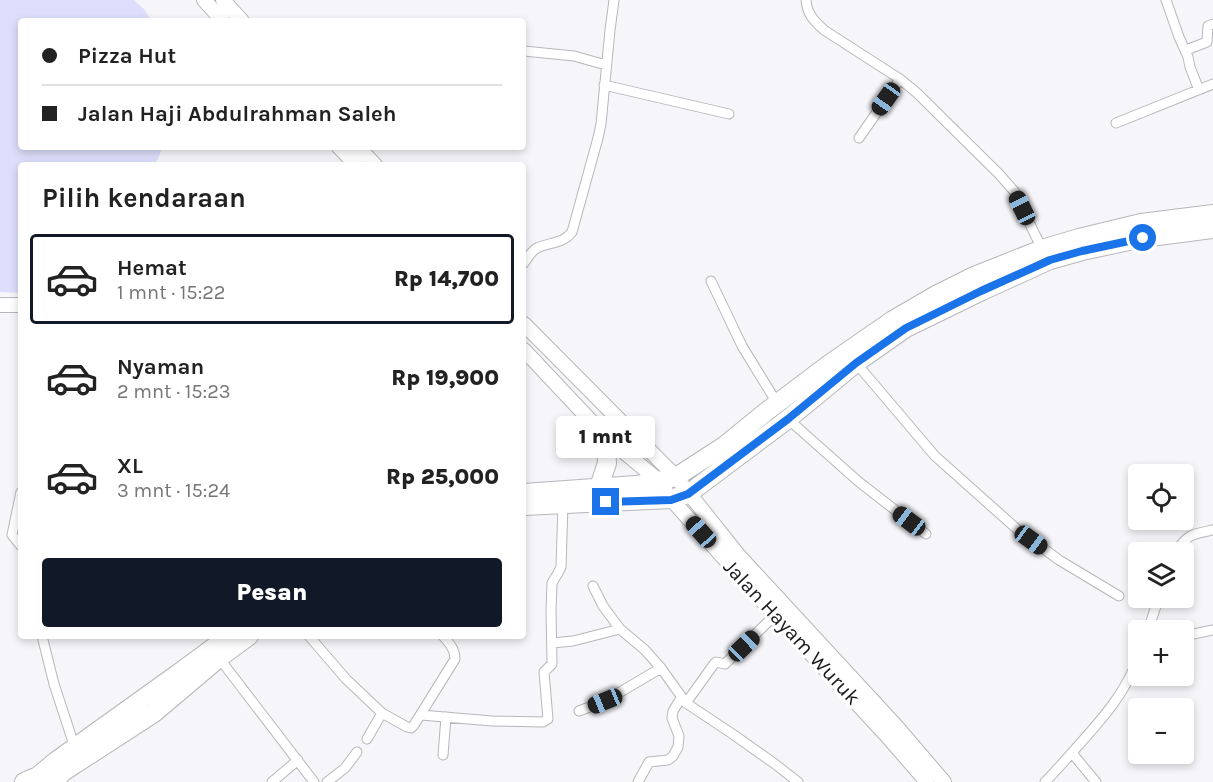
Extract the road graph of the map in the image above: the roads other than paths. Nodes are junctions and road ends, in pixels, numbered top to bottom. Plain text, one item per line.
1 (204, 0) edge
2 (223, 0) edge
3 (614, 0) edge
4 (806, 0) edge
5 (1166, 0) edge
6 (220, 18) edge
7 (239, 18) edge
8 (1213, 24) edge
9 (1186, 50) junction
10 (526, 51) edge
11 (606, 65) junction
12 (900, 79) junction
13 (1213, 84) edge
14 (604, 85) junction
15 (1198, 90) junction
16 (729, 114) dead end
17 (1116, 123) dead end
18 (859, 138) dead end
19 (342, 150) edge
20 (361, 150) edge
21 (353, 162) edge
22 (372, 162) edge
23 (1213, 214) edge
24 (1213, 229) edge
25 (1042, 249) junction
26 (526, 260) edge
27 (711, 282) dead end
28 (978, 283) junction
29 (0, 305) edge
30 (18, 305) edge
31 (526, 326) edge
32 (526, 352) edge
33 (856, 363) junction
34 (777, 403) junction
35 (788, 419) junction
36 (605, 436) junction
37 (667, 479) junction
38 (600, 487) junction
39 (526, 493) edge
40 (680, 496) junction
41 (563, 504) junction
42 (526, 506) edge
43 (18, 508) edge
44 (1213, 530) edge
45 (926, 534) dead end
46 (18, 542) edge
47 (1182, 542) edge
48 (593, 586) dead end
49 (1119, 596) dead end
50 (775, 615) junction
51 (620, 629) junction
52 (1213, 630) edge
53 (1194, 634) edge
54 (43, 639) edge
55 (225, 639) edge
56 (245, 639) edge
57 (312, 639) edge
58 (445, 639) edge
59 (552, 643) junction
60 (219, 658) junction
61 (661, 668) junction
62 (1128, 681) edge
63 (683, 700) junction
64 (579, 711) dead end
65 (382, 713) junction
66 (421, 715) junction
67 (446, 717) junction
68 (367, 739) dead end
69 (75, 748) junction
70 (357, 752) dead end
71 (1072, 753) junction
72 (443, 755) dead end
73 (298, 760) junction
74 (39, 781) edge
75 (272, 782) edge
76 (314, 782) edge
77 (327, 782) edge
78 (638, 782) edge
79 (798, 782) edge
80 (927, 782) edge
81 (944, 782) edge
82 (1045, 782) edge
83 (1096, 782) edge

1 - 6 main road
2 - 7 main road
3 - 11 street
4 - 12 street
5 - 9 street
8 - 9 street
9 - 15 street
10 - 11 street
11 - 14 street
12 - 18 street
12 - 25 street
13 - 15 street
14 - 16 street
14 - 26 street
15 - 17 street
19 - 21 main road
20 - 22 main road
23 - 25 highway
24 - 28 highway
25 - 28 highway
27 - 34 street
28 - 33 highway
28 - 34 highway
29 - 30 main road
31 - 37 main road
32 - 36 main road
33 - 35 highway
33 - 49 street
34 - 37 highway
35 - 40 highway
35 - 45 street
36 - 37 main road
36 - 38 highway
37 - 38 highway
37 - 40 main road
38 - 39 highway
40 - 41 highway
40 - 50 main road, Jalan Hayam Wuruk
40 - 81 main road, Jalan Hayam Wuruk
41 - 42 highway
41 - 59 street
43 - 46 street
44 - 47 street
48 - 51 street
50 - 63 street
50 - 80 main road, Jalan Hayam Wuruk
51 - 59 street
51 - 61 street
52 - 53 street
54 - 69 street
55 - 69 highway
56 - 60 highway
57 - 65 street
58 - 66 street
59 - 67 street
60 - 73 street
60 - 74 highway
61 - 63 street
61 - 64 street
62 - 71 street
63 - 78 street
63 - 79 street
65 - 66 street
65 - 68 street
66 - 67 street
67 - 72 street
69 - 74 highway
70 - 77 street
71 - 82 street
71 - 83 street
73 - 75 street
73 - 76 street

